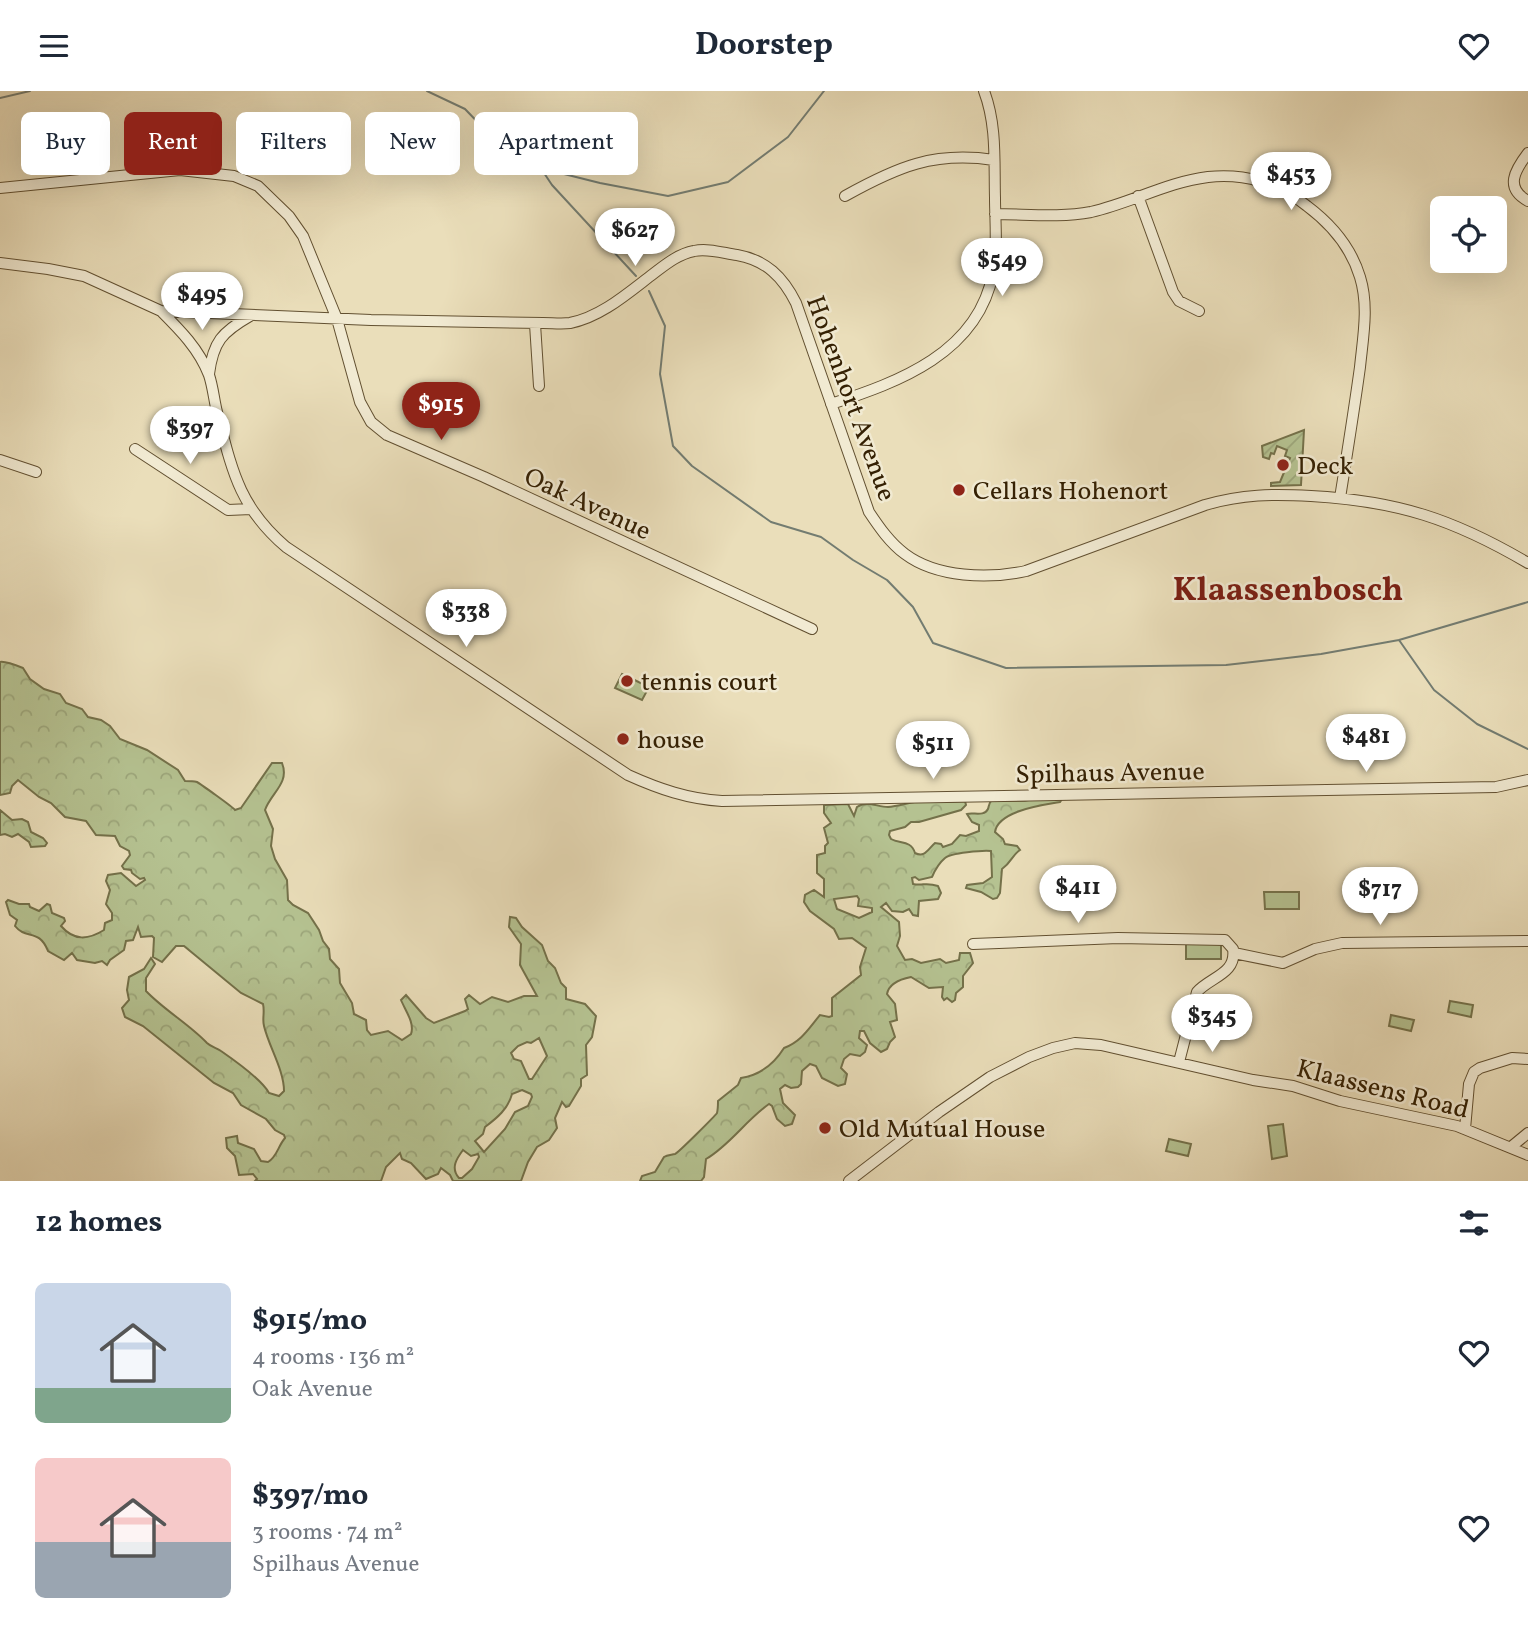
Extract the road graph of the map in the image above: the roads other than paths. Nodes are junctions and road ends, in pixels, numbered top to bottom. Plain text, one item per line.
1 (984, 91) edge
2 (1528, 153) edge
3 (994, 160) junction
4 (0, 188) edge
5 (845, 196) dead end
6 (1138, 197) junction
7 (1528, 201) edge
8 (995, 214) junction
9 (0, 263) edge
10 (160, 311) junction
11 (1199, 311) dead end
12 (250, 316) junction
13 (337, 319) junction
14 (535, 324) junction
15 (209, 376) junction
16 (539, 386) dead end
17 (831, 404) junction
18 (135, 449) dead end
19 (0, 460) edge
20 (36, 472) dead end
21 (1340, 498) junction
22 (251, 509) junction
23 (1528, 563) edge
24 (812, 629) dead end
25 (1528, 780) edge
26 (1528, 941) edge
27 (973, 944) dead end
28 (1234, 953) junction
29 (1528, 1059) edge
30 (1179, 1062) junction
31 (1465, 1129) junction
32 (1528, 1133) edge
33 (1511, 1147) junction
34 (1528, 1155) edge
35 (849, 1181) edge

1 - 3 street
2 - 7 street
3 - 5 street
3 - 8 street
4 - 13 street, Oak Avenue
6 - 8 street
6 - 11 street
6 - 21 street
8 - 17 street
9 - 10 street
10 - 12 street, Hohenhort Avenue
10 - 15 street, Spilhaus Avenue
12 - 13 street, Hohenhort Avenue
12 - 15 street, Spilhaus Avenue
13 - 14 street, Hohenhort Avenue
13 - 24 street, Oak Avenue
14 - 16 street
14 - 17 street, Hohenhort Avenue
15 - 22 street, Spilhaus Avenue
17 - 21 street, Hohenhort Avenue
18 - 22 street
19 - 20 street
21 - 23 street, Hohenhort Avenue
22 - 25 street, Spilhaus Avenue
26 - 28 street
27 - 28 street
28 - 30 street
29 - 31 street
30 - 31 street, Klaassens Road
30 - 35 street, Klaassens Road
31 - 33 street, Klaassens Road
32 - 33 street
33 - 34 street, Klaassens Road

